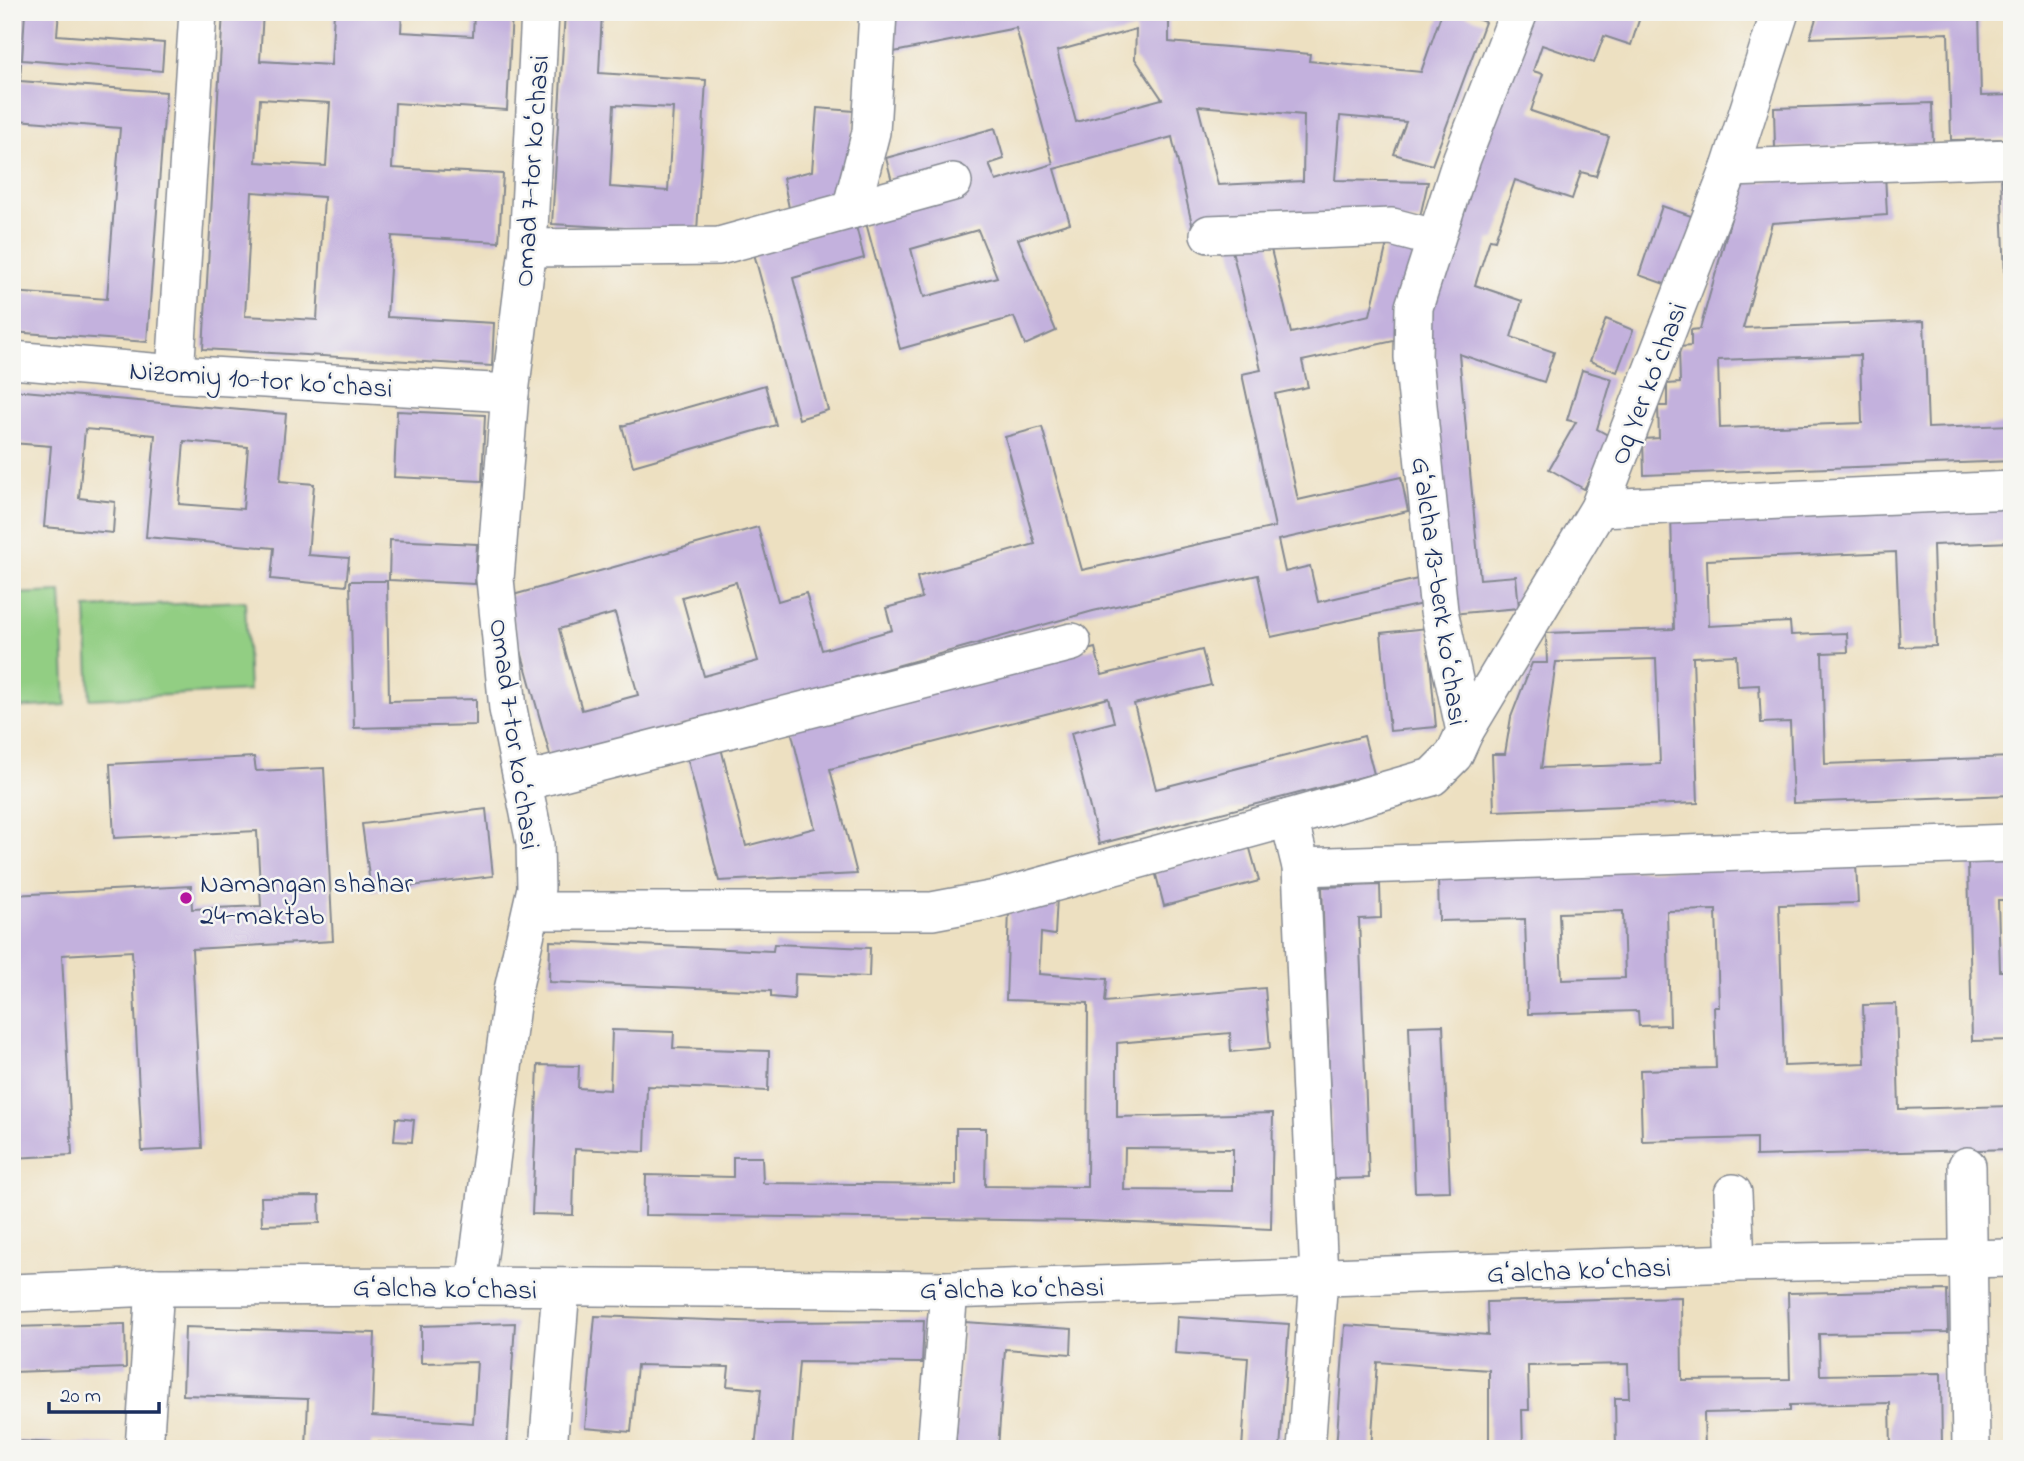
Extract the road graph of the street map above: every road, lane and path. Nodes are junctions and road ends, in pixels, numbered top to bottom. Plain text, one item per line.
1 (198, 12) edge
2 (540, 12) edge
3 (878, 12) edge
4 (1519, 12) edge
5 (1780, 12) edge
6 (2012, 158) edge
7 (1730, 168) junction
8 (953, 182) dead end
9 (851, 210) junction
10 (1209, 234) dead end
11 (1434, 238) junction
12 (528, 248) junction
13 (12, 360) edge
14 (175, 374) junction
15 (510, 393) junction
16 (2012, 490) edge
17 (1598, 508) junction
18 (1072, 642) dead end
19 (1465, 731) junction
20 (523, 782) junction
21 (1289, 818) junction
22 (2012, 843) edge
23 (1301, 867) junction
24 (533, 911) junction
25 (1967, 1167) dead end
26 (1733, 1193) dead end
27 (2012, 1258) edge
28 (1968, 1259) junction
29 (1736, 1263) junction
30 (1319, 1278) junction
31 (475, 1286) junction
32 (155, 1287) junction
33 (561, 1288) junction
34 (949, 1290) junction
35 (12, 1293) edge
36 (144, 1449) edge
37 (548, 1449) edge
38 (936, 1449) edge
39 (1306, 1449) edge
40 (1971, 1449) edge

1 - 14 street
2 - 12 street, Omad 7-tor koʻchasi
3 - 9 street
4 - 11 street, Gʻalcha 13-berk koʻchasi
5 - 7 street, Oq Yer koʻchasi
6 - 7 street
7 - 17 street, Oq Yer koʻchasi
8 - 9 street
9 - 12 street
10 - 11 street
11 - 19 street, Gʻalcha 13-berk koʻchasi
12 - 15 street, Omad 7-tor koʻchasi
13 - 14 street, Nizomiy 10-tor koʻchasi
14 - 15 street, Nizomiy 10-tor koʻchasi
15 - 20 street, Omad 7-tor koʻchasi
16 - 17 street
17 - 19 street, Oq Yer koʻchasi
18 - 20 street
19 - 21 street, Gʻalcha 13-berk koʻchasi
20 - 24 street, Omad 7-tor koʻchasi
21 - 23 street
21 - 24 street, Gʻalcha 13-berk koʻchasi
22 - 23 street
23 - 30 street
24 - 31 street, Omad 7-tor koʻchasi
25 - 28 street
26 - 29 street
27 - 28 street, Gʻalcha koʻchasi
28 - 29 street, Gʻalcha koʻchasi
28 - 40 street
29 - 30 street, Gʻalcha koʻchasi
30 - 34 street, Gʻalcha koʻchasi
30 - 39 street
31 - 32 street, Gʻalcha koʻchasi
31 - 33 street, Gʻalcha koʻchasi
32 - 35 street, Gʻalcha koʻchasi
32 - 36 street
33 - 34 street, Gʻalcha koʻchasi
33 - 37 street
34 - 38 street

